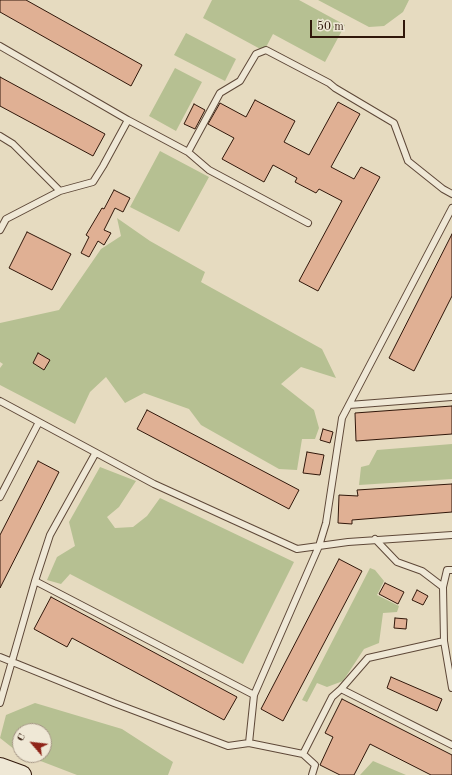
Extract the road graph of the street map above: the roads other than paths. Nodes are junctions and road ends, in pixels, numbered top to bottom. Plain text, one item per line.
1 (0, 46) edge
2 (128, 120) junction
3 (0, 136) edge
4 (188, 152) junction
5 (60, 191) junction
6 (452, 194) edge
7 (452, 208) edge
8 (0, 215) edge
9 (6, 219) junction
10 (308, 223) dead end
11 (0, 230) edge
12 (452, 397) edge
13 (0, 401) edge
14 (349, 405) junction
15 (39, 422) junction
16 (95, 454) junction
17 (0, 498) edge
18 (452, 535) edge
19 (375, 539) junction
20 (319, 546) junction
21 (452, 570) edge
22 (35, 580) junction
23 (443, 587) junction
24 (444, 641) junction
25 (0, 657) edge
26 (12, 662) junction
27 (452, 688) edge
28 (341, 689) junction
29 (254, 695) junction
30 (0, 703) edge
31 (249, 743) junction
32 (452, 745) edge
33 (303, 754) junction
34 (0, 767) edge
35 (22, 775) edge
36 (312, 775) edge

1 - 2 lane
2 - 4 lane
2 - 5 lane
3 - 5 lane
4 - 6 lane
4 - 10 lane
5 - 9 lane
7 - 14 lane
8 - 9 lane
9 - 11 lane
12 - 14 lane
13 - 15 lane
14 - 20 lane
15 - 16 lane
15 - 17 lane
16 - 20 lane
16 - 22 lane
18 - 19 lane
19 - 20 lane
19 - 23 lane
20 - 29 lane
21 - 23 lane
22 - 26 lane
22 - 29 lane
23 - 24 lane
24 - 27 lane
24 - 28 lane
25 - 26 lane
26 - 30 lane
26 - 31 lane
28 - 32 lane
28 - 33 lane
29 - 31 lane
31 - 33 lane
33 - 36 lane
34 - 35 street

